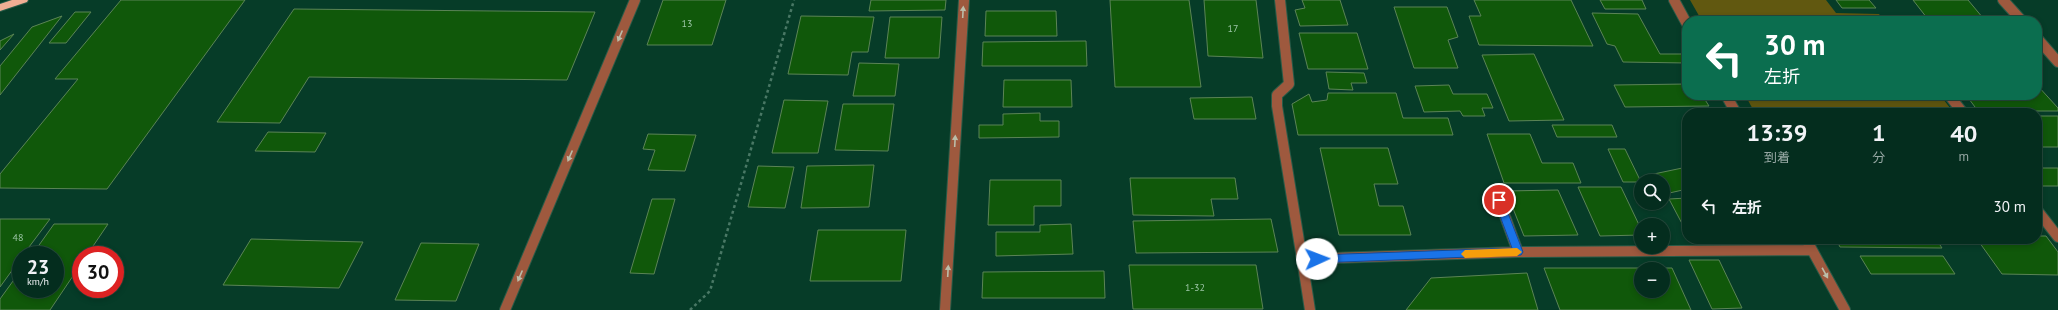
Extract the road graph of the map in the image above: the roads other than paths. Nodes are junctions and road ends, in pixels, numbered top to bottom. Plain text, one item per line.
1 (23, 0) edge
2 (635, 0) edge
3 (964, 0) edge
4 (1280, 0) edge
5 (1674, 0) edge
6 (2003, 0) edge
7 (0, 8) edge
8 (1683, 16) edge
9 (2017, 16) edge
10 (2042, 44) edge
11 (2058, 62) edge
12 (1953, 100) edge
13 (1959, 108) edge
14 (1499, 200) dead end
15 (2042, 216) edge
16 (2058, 237) edge
17 (1809, 244) edge
18 (1812, 250) junction
19 (1518, 252) junction
20 (1302, 259) junction
21 (505, 310) edge
22 (945, 310) edge
23 (1310, 310) edge
24 (1845, 310) edge

1 - 7 highway
2 -> 21 street
22 -> 3 street
4 - 20 street
5 - 8 street
6 - 9 street
10 - 11 street
12 - 13 street
14 - 19 street
15 - 16 street
17 - 18 street
18 - 19 street
18 -> 24 street
19 - 20 street
20 - 23 street

